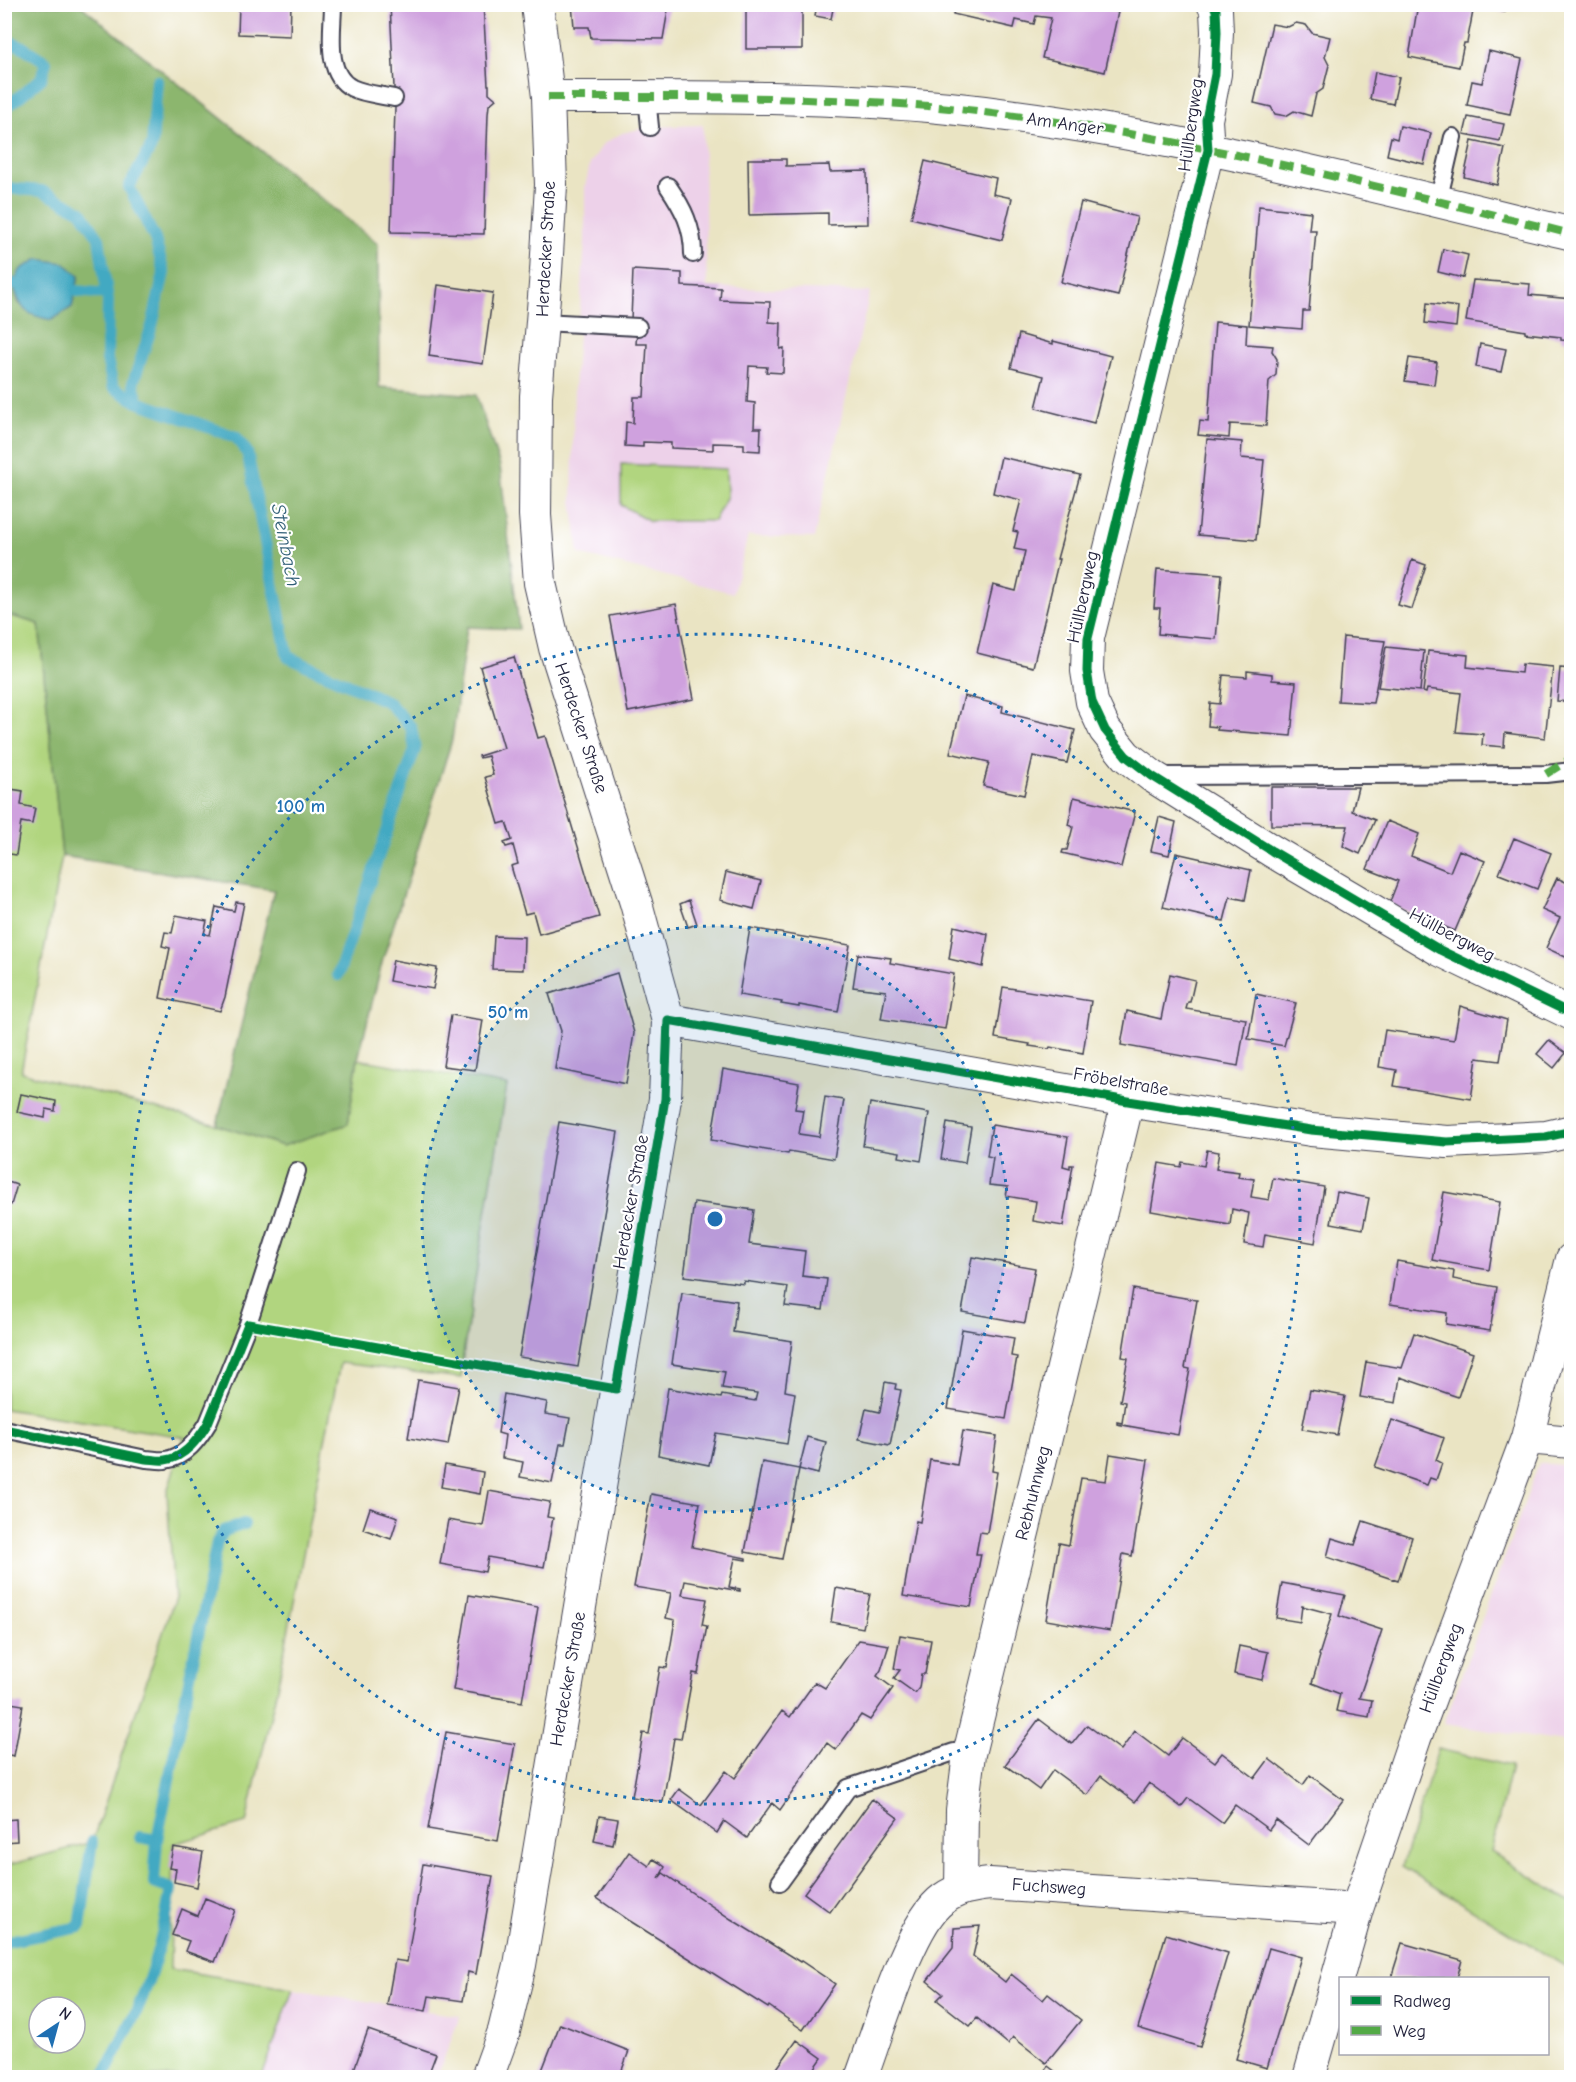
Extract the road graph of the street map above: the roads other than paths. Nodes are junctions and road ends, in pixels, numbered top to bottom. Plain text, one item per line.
1 (333, 4) edge
2 (537, 4) edge
3 (1213, 4) edge
4 (548, 97) junction
5 (394, 98) dead end
6 (1454, 137) dead end
7 (1208, 150) junction
8 (668, 186) dead end
9 (1438, 202) junction
10 (1572, 234) edge
11 (693, 254) dead end
12 (542, 322) junction
13 (638, 327) dead end
14 (1572, 771) edge
15 (1152, 776) junction
16 (1572, 1014) edge
17 (668, 1020) junction
18 (1128, 1101) junction
19 (1572, 1131) edge
20 (297, 1171) dead end
21 (1572, 1259) edge
22 (4, 1429) edge
23 (1527, 1438) junction
24 (1572, 1442) edge
25 (969, 1754) junction
26 (780, 1882) dead end
27 (961, 1888) junction
28 (1357, 1909) junction
29 (487, 2078) edge
30 (861, 2078) edge
31 (1309, 2078) edge

1 - 5 lane
2 - 4 street, Herdecker Straße
3 - 7 street, Hüllbergweg
4 - 7 street, Am Anger
4 - 12 street, Herdecker Straße
6 - 9 lane
7 - 9 street, Am Anger
7 - 15 street, Hüllbergweg
8 - 11 lane
9 - 10 street, Am Anger
12 - 13 lane
12 - 17 street, Herdecker Straße
14 - 15 lane
15 - 16 street, Hüllbergweg
17 - 18 street, Fröbelstraße
17 - 29 street, Herdecker Straße
18 - 19 street, Fröbelstraße
18 - 25 street, Rebhuhnweg
20 - 22 lane
21 - 23 street, Hüllbergweg
23 - 24 street
23 - 28 street, Hüllbergweg
25 - 26 lane
25 - 27 street, Rebhuhnweg
27 - 28 street, Fuchsweg
27 - 30 street, Fuchsweg
28 - 31 street, Hüllbergweg

